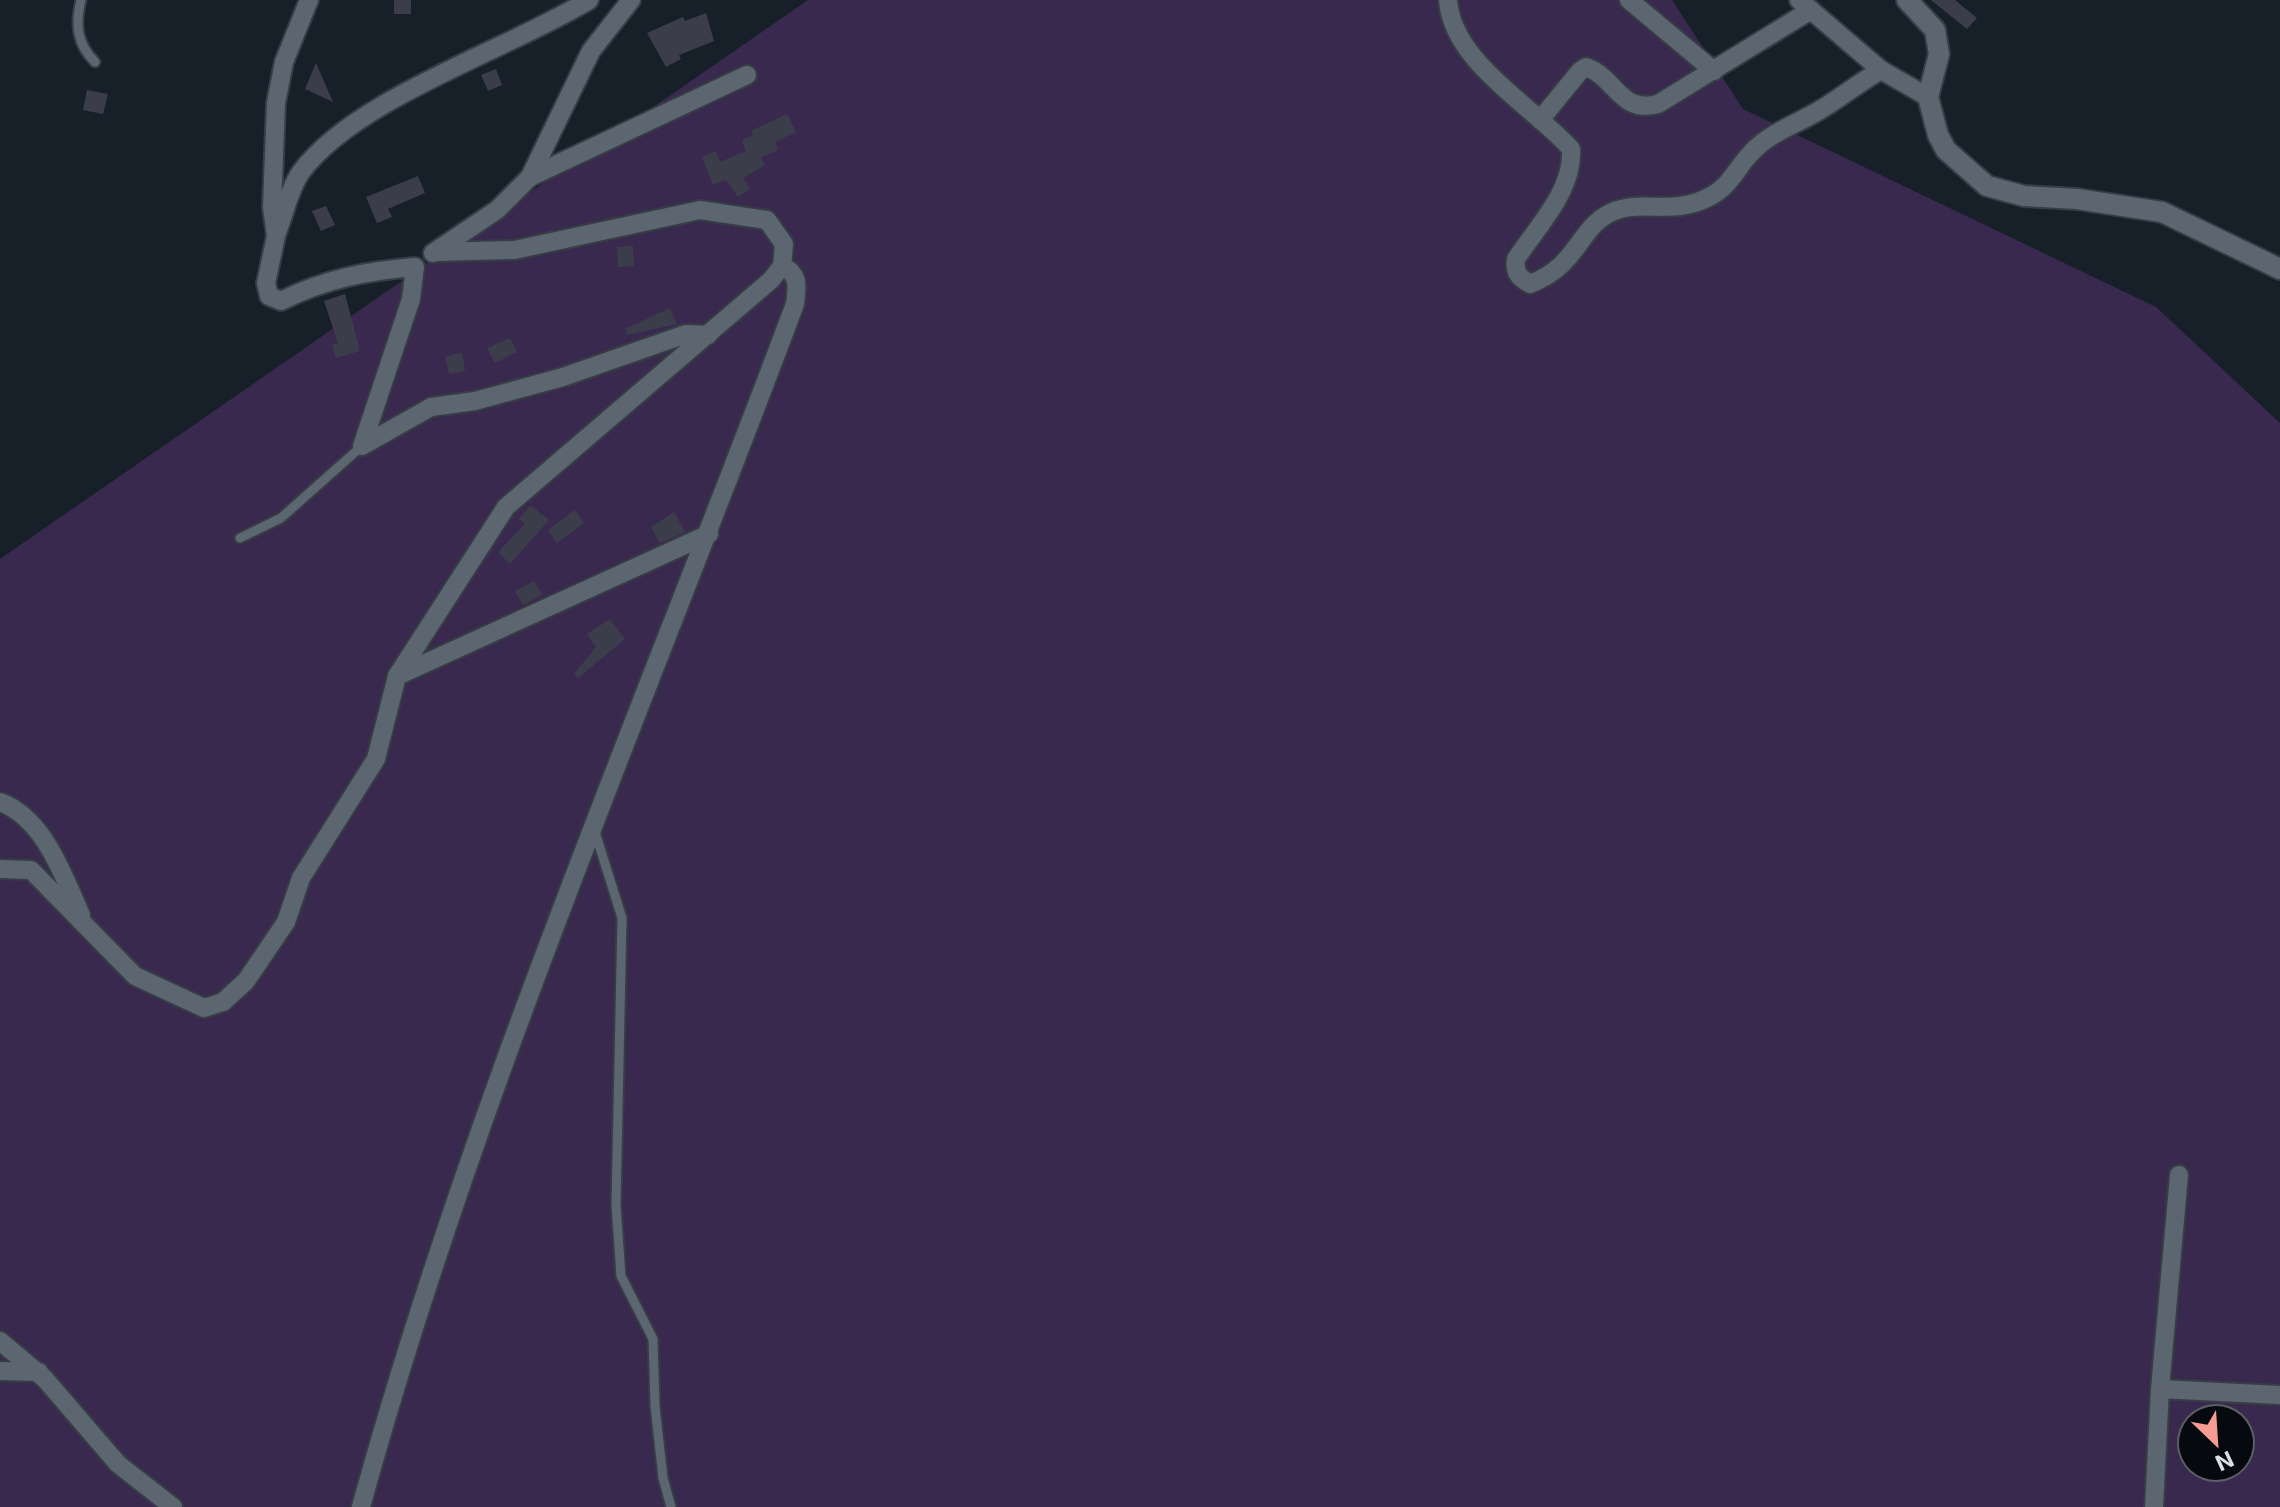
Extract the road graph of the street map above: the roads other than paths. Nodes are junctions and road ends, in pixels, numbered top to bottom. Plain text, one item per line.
1 (81, 0) edge
2 (309, 0) edge
3 (589, 0) edge
4 (631, 0) edge
5 (1448, 0) edge
6 (1907, 0) edge
7 (1635, 1) edge
8 (1805, 5) edge
9 (95, 62) dead end
10 (1881, 70) junction
11 (1714, 71) junction
12 (747, 75) dead end
13 (1928, 97) junction
14 (1540, 120) junction
15 (530, 177) junction
16 (276, 236) junction
17 (435, 252) junction
18 (782, 266) junction
19 (415, 267) junction
20 (2280, 269) edge
21 (708, 335) junction
22 (362, 446) junction
23 (709, 534) junction
24 (240, 538) dead end
25 (397, 676) junction
26 (0, 802) edge
27 (594, 828) junction
28 (0, 869) edge
29 (87, 928) junction
30 (2179, 1175) dead end
31 (0, 1341) edge
32 (0, 1371) edge
33 (39, 1372) junction
34 (2160, 1389) junction
35 (2280, 1395) edge
36 (173, 1507) edge
37 (361, 1507) edge
38 (671, 1507) edge
39 (2154, 1507) edge

1 - 9 lane
2 - 16 street
3 - 16 street
4 - 15 street
5 - 14 street
6 - 13 main road
7 - 11 street
8 - 10 street
8 - 11 street
10 - 13 street
10 - 14 street
11 - 14 street
12 - 15 street
13 - 20 main road
15 - 17 street
16 - 19 street
17 - 18 street
17 - 19 street
18 - 21 street
18 - 23 street
19 - 22 street
21 - 22 street
21 - 25 street
22 - 24 lane
23 - 25 street
23 - 27 street
25 - 29 street
26 - 29 street
27 - 37 street
27 - 38 lane
28 - 29 street
30 - 34 street
31 - 33 street
32 - 33 street
33 - 36 street
34 - 35 street
34 - 39 street

